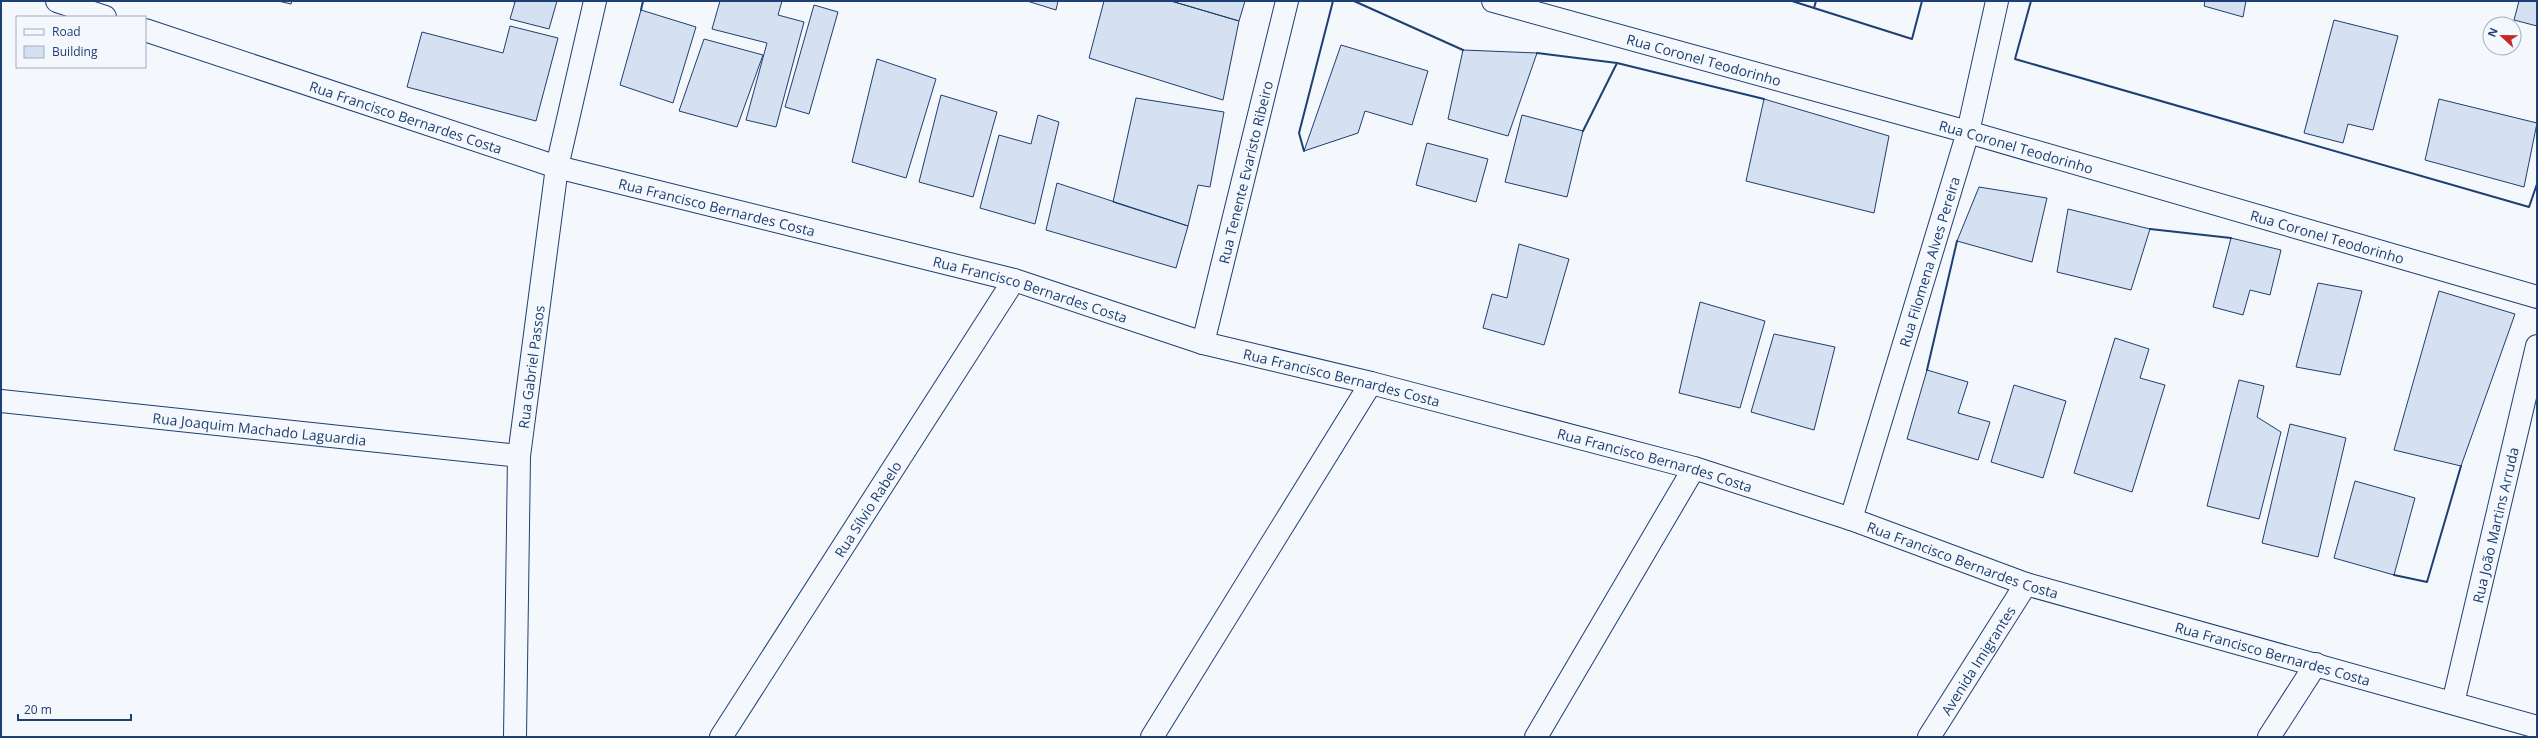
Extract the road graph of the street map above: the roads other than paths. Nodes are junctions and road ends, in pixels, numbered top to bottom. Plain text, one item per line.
1 (57, 1) edge
2 (595, 1) edge
3 (1287, 1) edge
4 (1493, 1) edge
5 (1997, 1) edge
6 (102, 16) edge
7 (146, 30) edge
8 (1968, 132) junction
9 (557, 167) junction
10 (1014, 280) junction
11 (2537, 297) edge
12 (1204, 343) junction
13 (2537, 346) edge
14 (1371, 383) junction
15 (1, 401) edge
16 (519, 456) junction
17 (1694, 468) junction
18 (1851, 519) junction
19 (2026, 584) junction
20 (2316, 664) junction
21 (2453, 703) junction
22 (2537, 727) edge
23 (516, 737) edge
24 (721, 737) edge
25 (1152, 737) edge
26 (1536, 737) edge
27 (1929, 737) edge
28 (2269, 737) edge

1 - 6 street
2 - 9 street, Rua Gabriel Passos
3 - 12 street, Rua Tenente Evaristo Ribeiro
4 - 8 street, Rua Coronel Teodorinho
5 - 8 street, Rua Filomena Alves Pereira
7 - 9 street, Rua Francisco Bernardes Costa
8 - 11 street, Rua Coronel Teodorinho
8 - 18 street, Rua Filomena Alves Pereira
9 - 10 street, Rua Francisco Bernardes Costa
9 - 16 street, Rua Gabriel Passos
10 - 12 street, Rua Francisco Bernardes Costa
10 - 24 street, Rua Sílvio Rabelo
12 - 14 street, Rua Francisco Bernardes Costa
13 - 21 street, Rua João Martins Arruda
14 - 17 street, Rua Francisco Bernardes Costa
14 - 25 street
15 - 16 street, Rua Joaquim Machado Laguardia
16 - 23 street, Rua Gabriel Passos
17 - 18 street, Rua Francisco Bernardes Costa
17 - 26 street
18 - 19 street, Rua Francisco Bernardes Costa
19 - 20 street, Rua Francisco Bernardes Costa
19 - 27 street, Avenida Imigrantes
20 - 21 street, Rua Francisco Bernardes Costa
20 - 28 street
21 - 22 street, Rua Francisco Bernardes Costa

